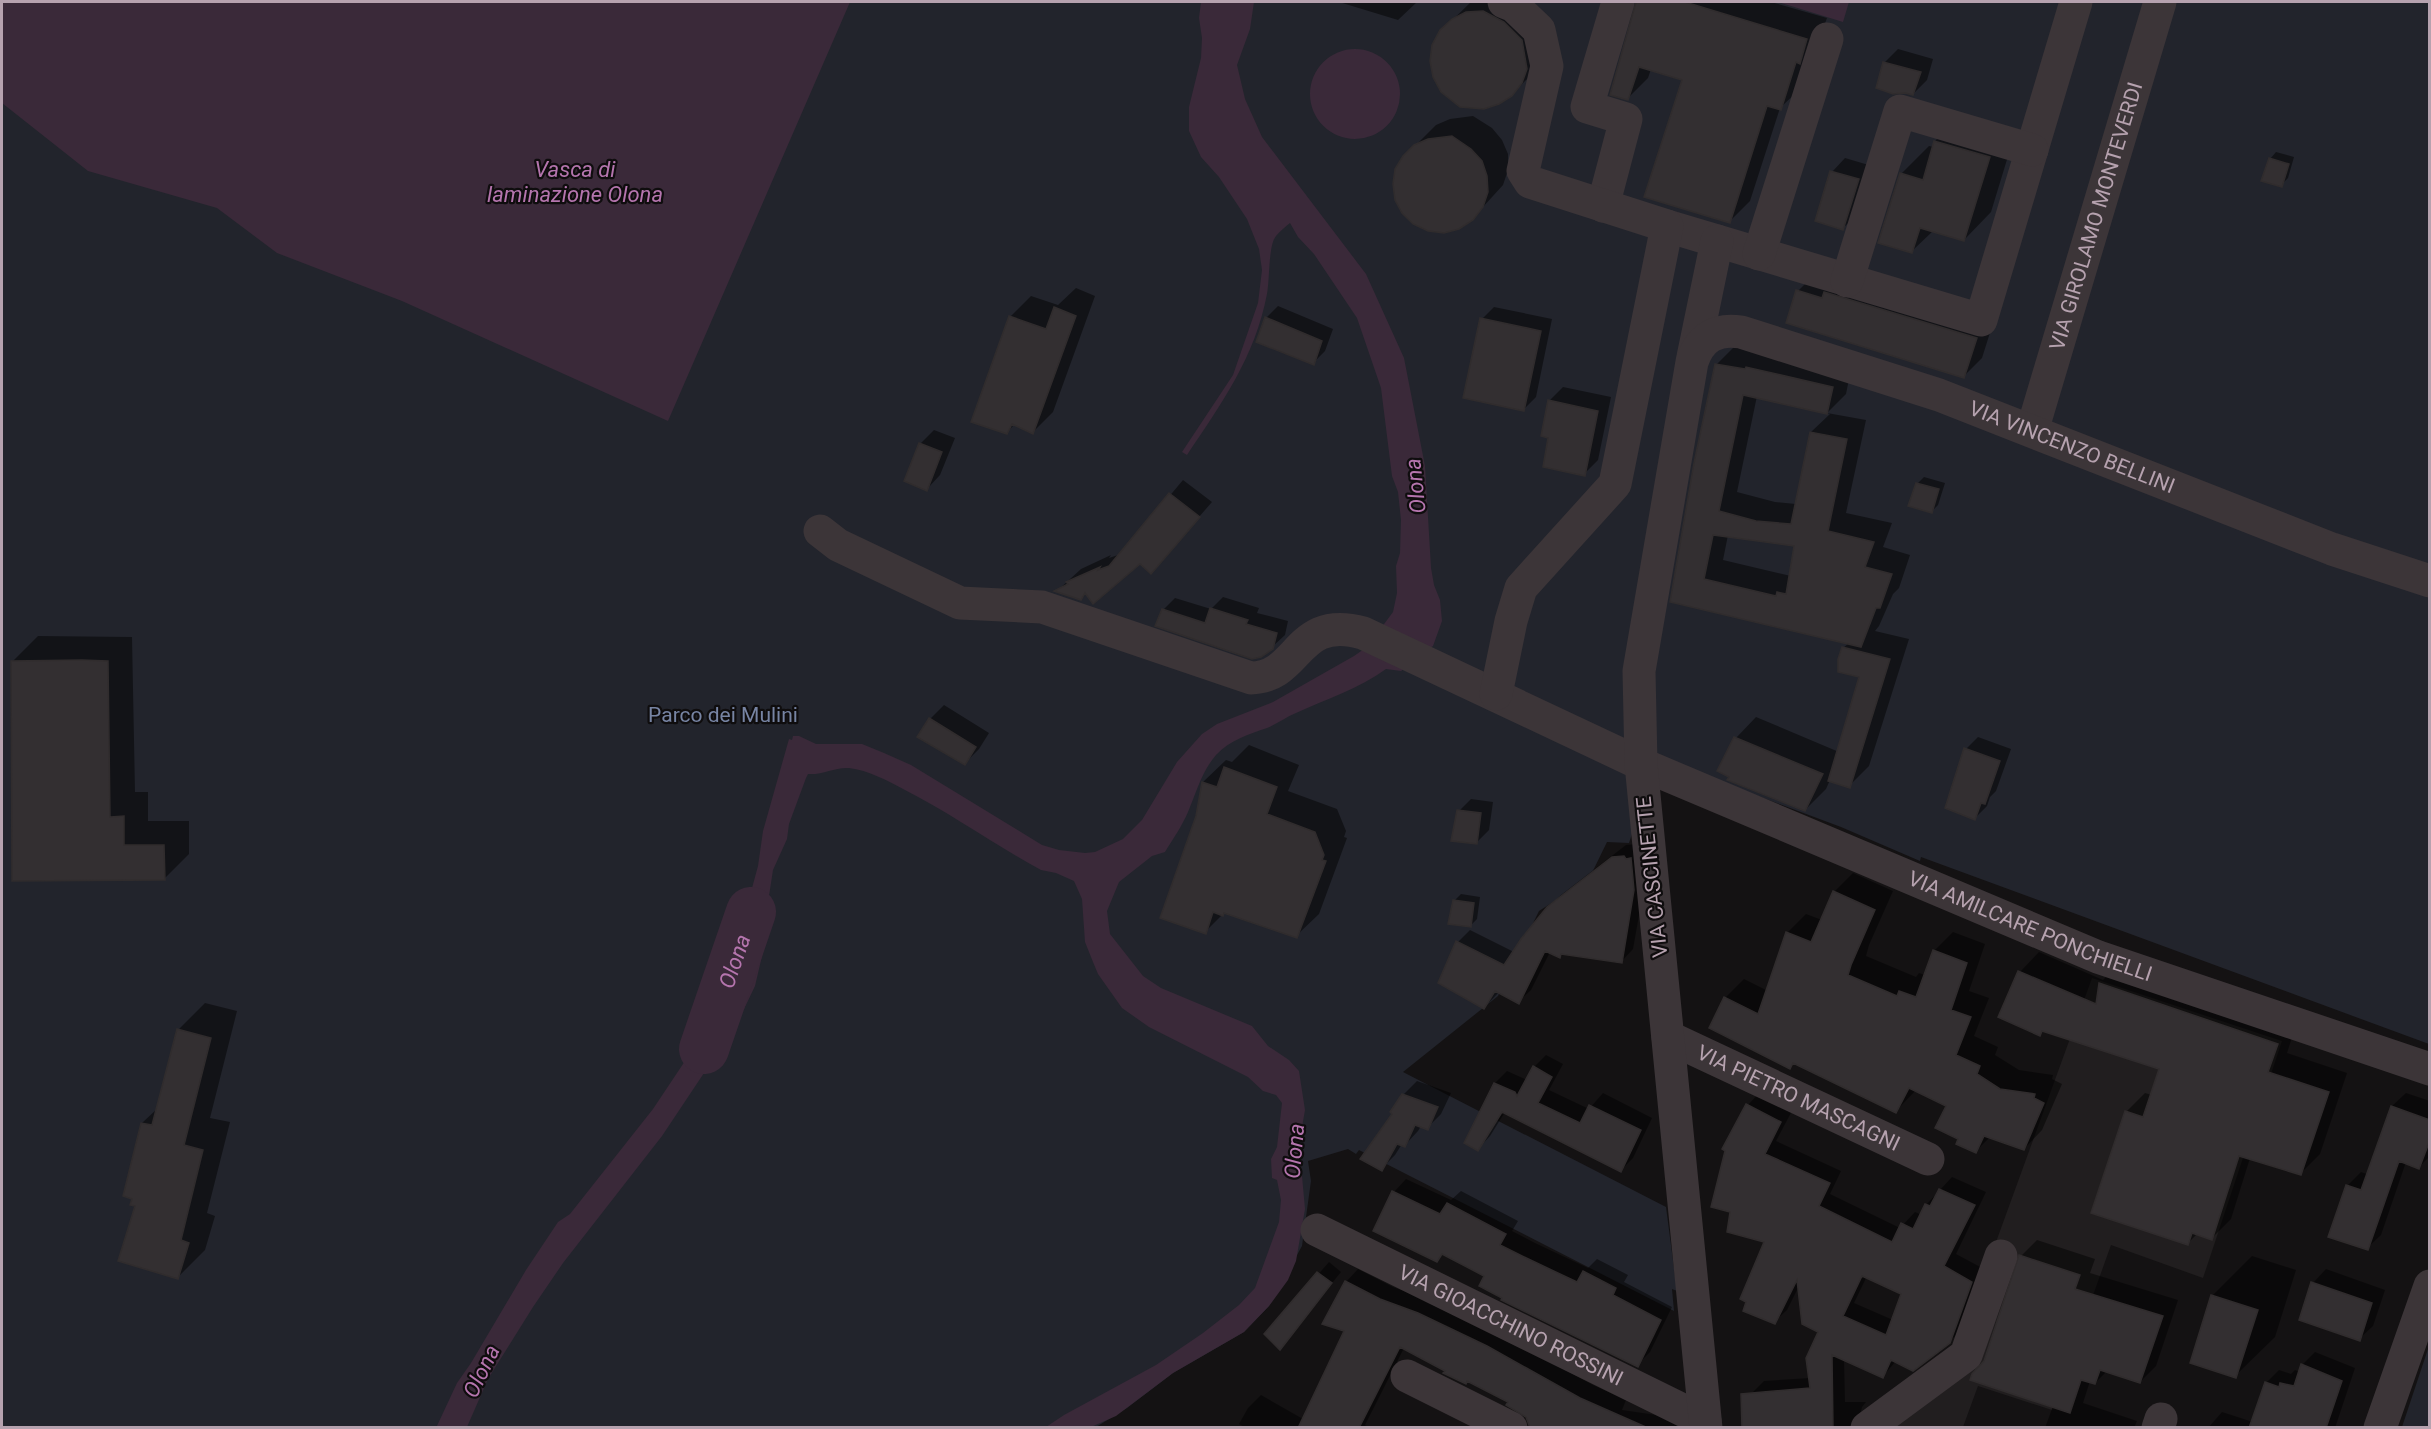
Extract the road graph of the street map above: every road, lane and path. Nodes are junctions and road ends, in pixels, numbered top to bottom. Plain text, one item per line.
1 (1504, 2) edge
2 (1618, 2) edge
3 (2076, 2) edge
4 (2160, 2) edge
5 (1827, 39) dead end
6 (2032, 150) junction
7 (1603, 206) junction
8 (1666, 226) junction
9 (1717, 241) junction
10 (1759, 254) junction
11 (1847, 280) junction
12 (1701, 349) junction
13 (2032, 431) junction
14 (829, 538) dead end
15 (2430, 581) edge
16 (1496, 694) junction
17 (1641, 764) junction
18 (1668, 1037) junction
19 (2430, 1069) edge
20 (1928, 1159) dead end
21 (1317, 1230) dead end
22 (2001, 1256) dead end
23 (2430, 1286) edge
24 (1407, 1376) dead end
25 (1706, 1425) edge
26 (1512, 1428) edge
27 (1867, 1428) edge
28 (2380, 1428) edge

1 - 7 street
2 - 7 street
3 - 6 street
4 - 13 street, VIA GIROLAMO MONTEVERDI
5 - 10 street
6 - 11 street
6 - 11 street
7 - 8 street
8 - 9 street
8 - 16 street
9 - 10 street
9 - 12 street, VIA CASCINETTE
10 - 11 street
12 - 13 street, VIA VINCENZO BELLINI
12 - 17 street, VIA CASCINETTE
13 - 15 street, VIA VINCENZO BELLINI
14 - 16 street, VIA AMILCARE PONCHIELLI
16 - 17 street, VIA AMILCARE PONCHIELLI
17 - 18 street, VIA CASCINETTE
17 - 19 street, VIA AMILCARE PONCHIELLI
18 - 20 street, VIA PIETRO MASCAGNI
18 - 25 street, VIA CASCINETTE
21 - 25 street, VIA GIOACCHINO ROSSINI
22 - 27 street
23 - 28 street
24 - 26 street

